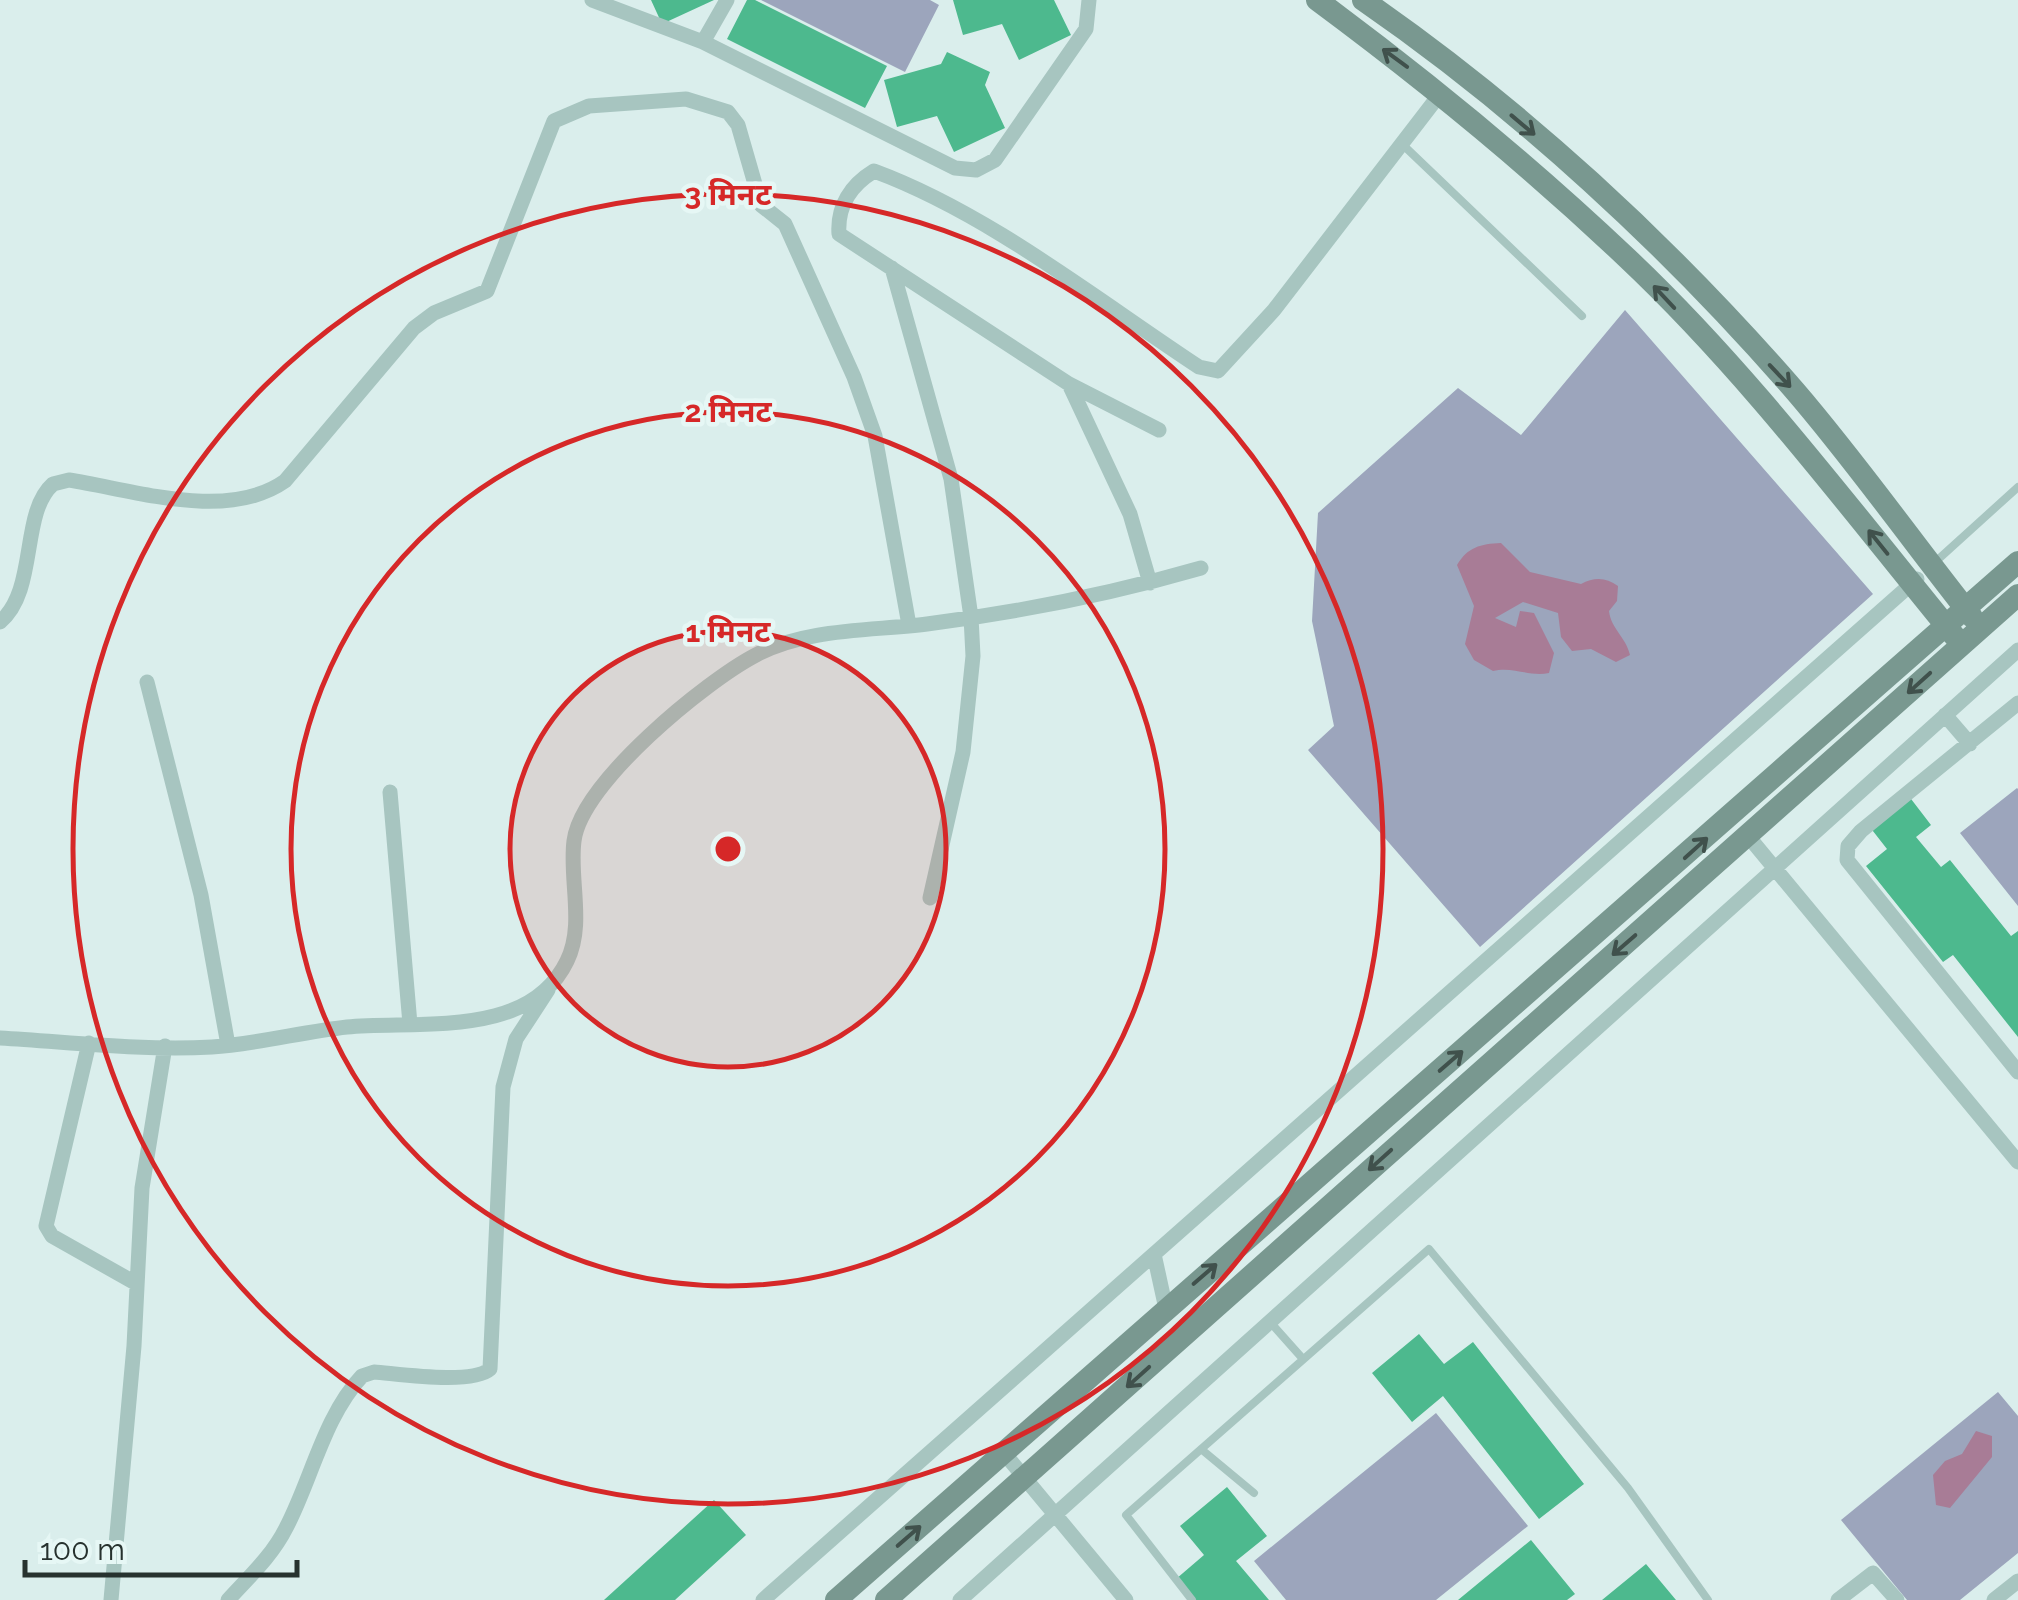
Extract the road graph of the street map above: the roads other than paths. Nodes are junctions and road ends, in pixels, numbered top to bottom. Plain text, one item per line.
1 (592, 0) edge
2 (727, 0) edge
3 (1089, 0) edge
4 (1316, 0) edge
5 (1363, 0) edge
6 (703, 42) junction
7 (1440, 94) junction
8 (1402, 144) junction
9 (892, 268) junction
10 (1582, 316) dead end
11 (1069, 384) junction
12 (1159, 430) dead end
13 (2018, 487) edge
14 (2018, 562) edge
15 (1933, 564) junction
16 (1201, 568) dead end
17 (1150, 583) junction
18 (1912, 584) junction
19 (2018, 594) edge
20 (1966, 608) junction
21 (971, 617) junction
22 (0, 622) edge
23 (909, 626) junction
24 (1946, 626) junction
25 (1981, 628) junction
26 (1962, 644) junction
27 (2018, 650) edge
28 (147, 682) dead end
29 (2018, 704) edge
30 (1945, 715) junction
31 (1970, 744) junction
32 (390, 792) dead end
33 (1748, 836) junction
34 (1776, 867) junction
35 (930, 898) dead end
36 (555, 980) junction
37 (410, 1024) junction
38 (0, 1038) edge
39 (89, 1044) junction
40 (228, 1045) junction
41 (165, 1046) junction
42 (2018, 1072) edge
43 (2018, 1162) edge
44 (1156, 1265) junction
45 (138, 1284) junction
46 (1166, 1308) junction
47 (1270, 1322) junction
48 (1304, 1359) junction
49 (1201, 1449) junction
50 (1004, 1453) junction
51 (1025, 1476) junction
52 (1254, 1493) dead end
53 (1056, 1514) junction
54 (2018, 1581) edge
55 (111, 1600) edge
56 (228, 1600) edge
57 (763, 1600) edge
58 (836, 1600) edge
59 (886, 1600) edge
60 (960, 1600) edge
61 (1126, 1600) edge
62 (1192, 1600) edge
63 (1708, 1600) edge
64 (1838, 1600) edge
65 (1897, 1600) edge
66 (1994, 1600) edge

1 - 6 street
2 - 6 street
3 - 6 street
7 -> 4 street
5 -> 15 street
7 - 8 street
18 -> 7 street
8 - 9 street
8 - 10 lane
9 - 11 street
9 - 21 street
11 - 12 street
11 - 17 street
13 - 15 lane
14 - 20 street
15 - 18 street
15 - 20 street
16 - 17 street
17 - 21 street
18 - 24 street
18 - 44 street
19 - 25 street
20 - 24 street
20 - 25 street
21 - 23 street
21 - 35 street
22 - 23 street
23 - 36 street
24 - 26 street
46 -> 24 street
25 - 26 street
26 -> 33 street
27 - 30 street
28 - 40 street
29 - 31 street
30 - 31 street
30 - 34 street
31 - 42 street
32 - 37 street
33 - 34 street
33 -> 51 street
34 - 43 street
34 - 47 street
36 - 37 street
36 - 56 street
37 - 40 street
38 - 39 street
39 - 41 street
39 - 45 street
40 - 41 street
41 - 45 street
44 - 46 street
44 - 57 street
45 - 55 street
46 - 50 street
47 - 48 lane
47 - 53 street
48 - 49 lane
48 - 63 lane
49 - 52 lane
49 - 62 lane
50 - 51 street
58 -> 50 street
51 - 53 street
51 - 59 street
53 - 60 street
53 - 61 street
54 - 66 street
64 - 65 street

